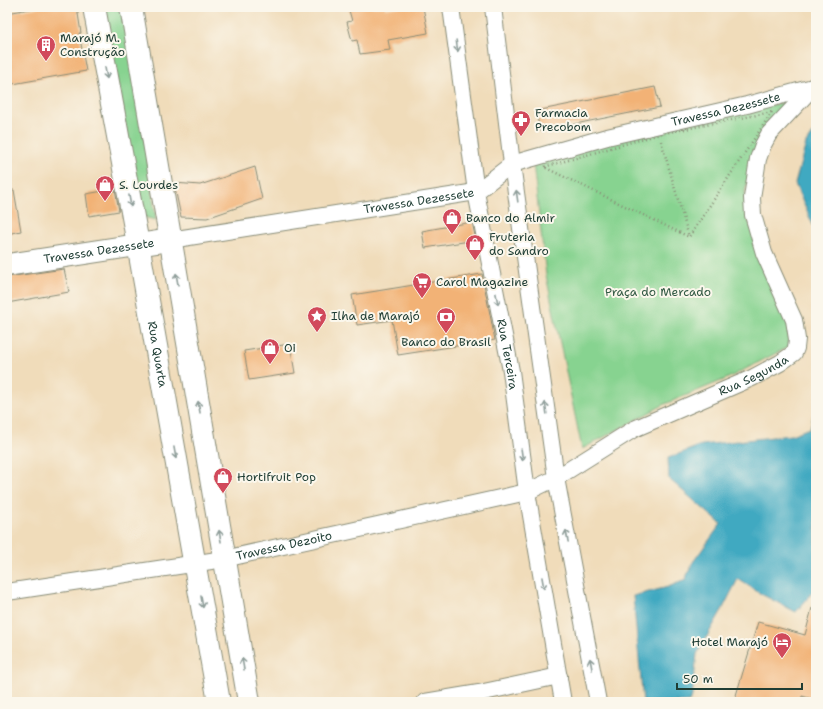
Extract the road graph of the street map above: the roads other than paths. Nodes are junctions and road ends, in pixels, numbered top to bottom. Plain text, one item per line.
1 (94, 7) edge
2 (131, 7) edge
3 (451, 7) edge
4 (493, 7) edge
5 (815, 86) edge
6 (512, 164) junction
7 (476, 192) junction
8 (170, 240) junction
9 (138, 244) junction
10 (7, 264) edge
11 (556, 478) junction
12 (527, 492) junction
13 (224, 559) junction
14 (195, 564) junction
15 (7, 592) edge
16 (559, 676) junction
17 (480, 697) edge
18 (219, 702) edge
19 (249, 702) edge
20 (424, 702) edge
21 (563, 702) edge
22 (598, 702) edge

1 -> 9 street, Rua Quarta
2 - 8 street
3 -> 7 street, Rua Terceira
4 - 6 street
5 - 6 street, Travessa Dezessete
5 - 11 street, Rua Segunda
6 - 7 street, Travessa Dezessete
11 -> 6 street
7 - 8 street, Travessa Dezessete
7 -> 12 street, Rua Terceira
8 - 9 street, Travessa Dezessete
13 -> 8 street
9 - 10 street, Travessa Dezessete
9 -> 14 street, Rua Quarta
11 - 12 street, Travessa Dezoito
22 -> 11 street
12 - 13 street, Travessa Dezoito
12 -> 16 street, Rua Terceira
13 - 14 street, Travessa Dezoito
19 -> 13 street
14 - 15 street, Travessa Dezoito
14 -> 18 street, Rua Quarta
16 - 17 street
16 - 21 street, Rua Terceira
17 - 20 street

